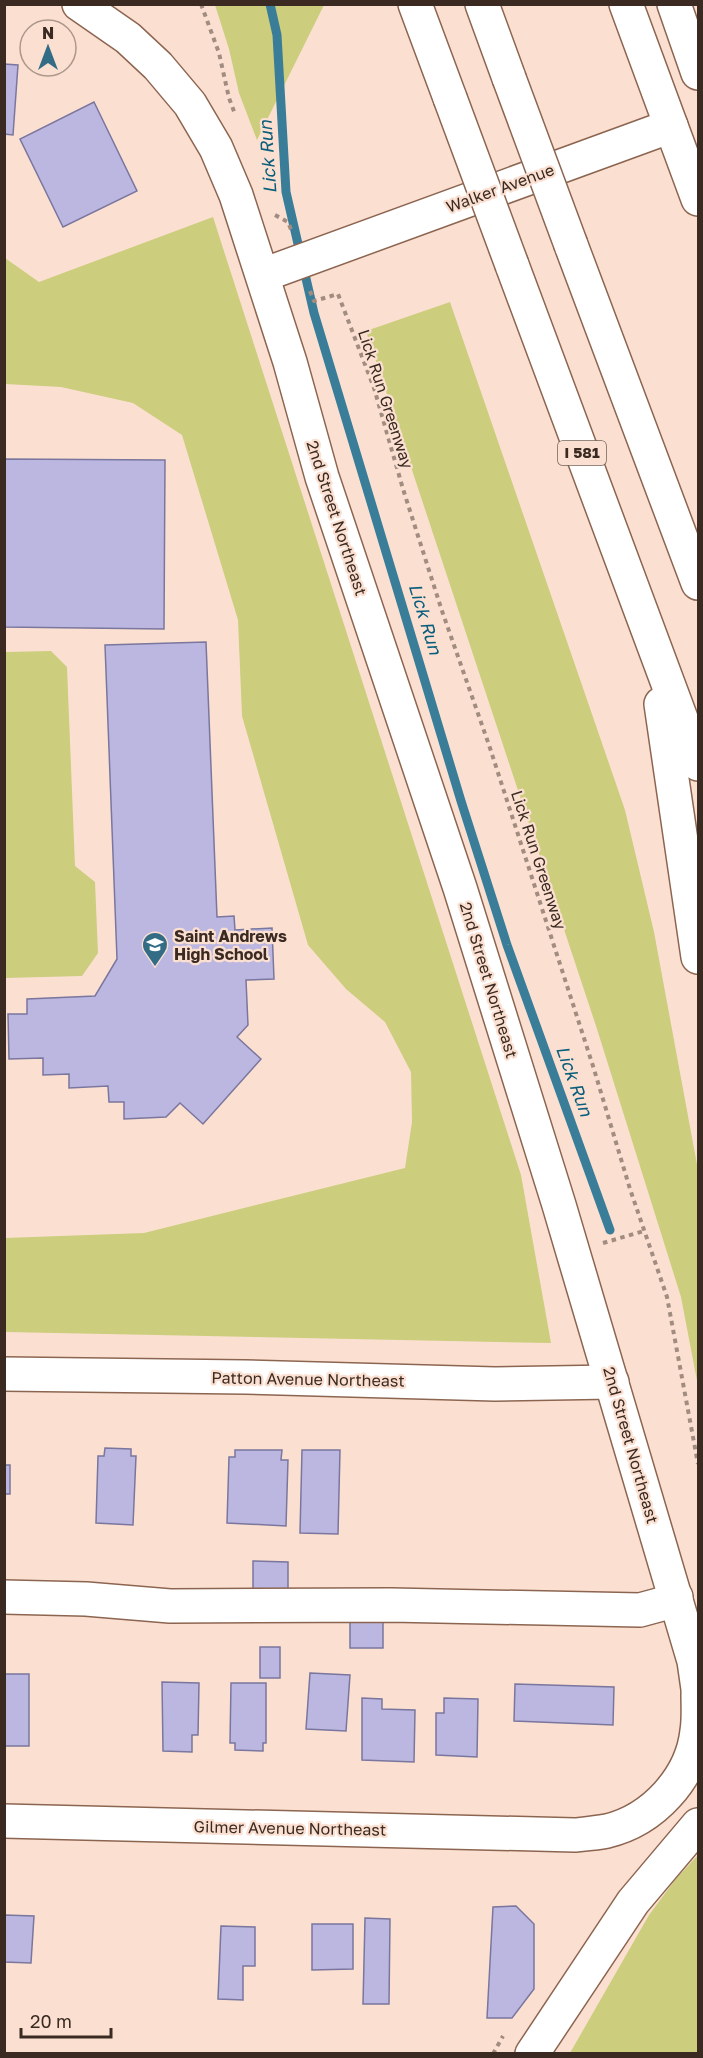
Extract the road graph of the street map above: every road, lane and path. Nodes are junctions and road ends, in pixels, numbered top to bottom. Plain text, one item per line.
1 (79, 4) edge
2 (201, 4) edge
3 (415, 4) edge
4 (482, 4) edge
5 (626, 4) edge
6 (674, 4) edge
7 (699, 73) edge
8 (237, 120) dead end
9 (671, 126) junction
10 (699, 199) edge
11 (270, 204) dead end
12 (288, 222) dead end
13 (262, 276) junction
14 (314, 302) dead end
15 (699, 583) edge
16 (652, 640) junction
17 (699, 765) edge
18 (699, 957) edge
19 (644, 1231) junction
20 (597, 1245) dead end
21 (4, 1374) edge
22 (612, 1382) junction
23 (699, 1464) edge
24 (4, 1597) edge
25 (676, 1597) junction
26 (699, 1689) edge
27 (699, 1694) edge
28 (4, 1821) edge
29 (699, 1825) edge
30 (532, 2054) edge

1 - 13 main road, 2nd Street Northeast
2 - 8 path
3 - 16 main road, I 581, bridge
4 - 15 main road, bridge
5 - 9 main road
6 - 7 main road
9 - 10 main road
9 - 13 main road, Walker Avenue
11 - 12 path
13 - 22 main road, 2nd Street Northeast
14 - 19 path, Lick Run Greenway
16 - 17 main road, I 581
16 - 18 main road
19 - 20 path
19 - 23 path, Lick Run Greenway
21 - 22 main road, Patton Avenue Northeast
22 - 25 main road, 2nd Street Northeast
24 - 25 main road
25 - 26 main road, 2nd Street Northeast
27 - 28 main road, Gilmer Avenue Northeast
29 - 30 main road

